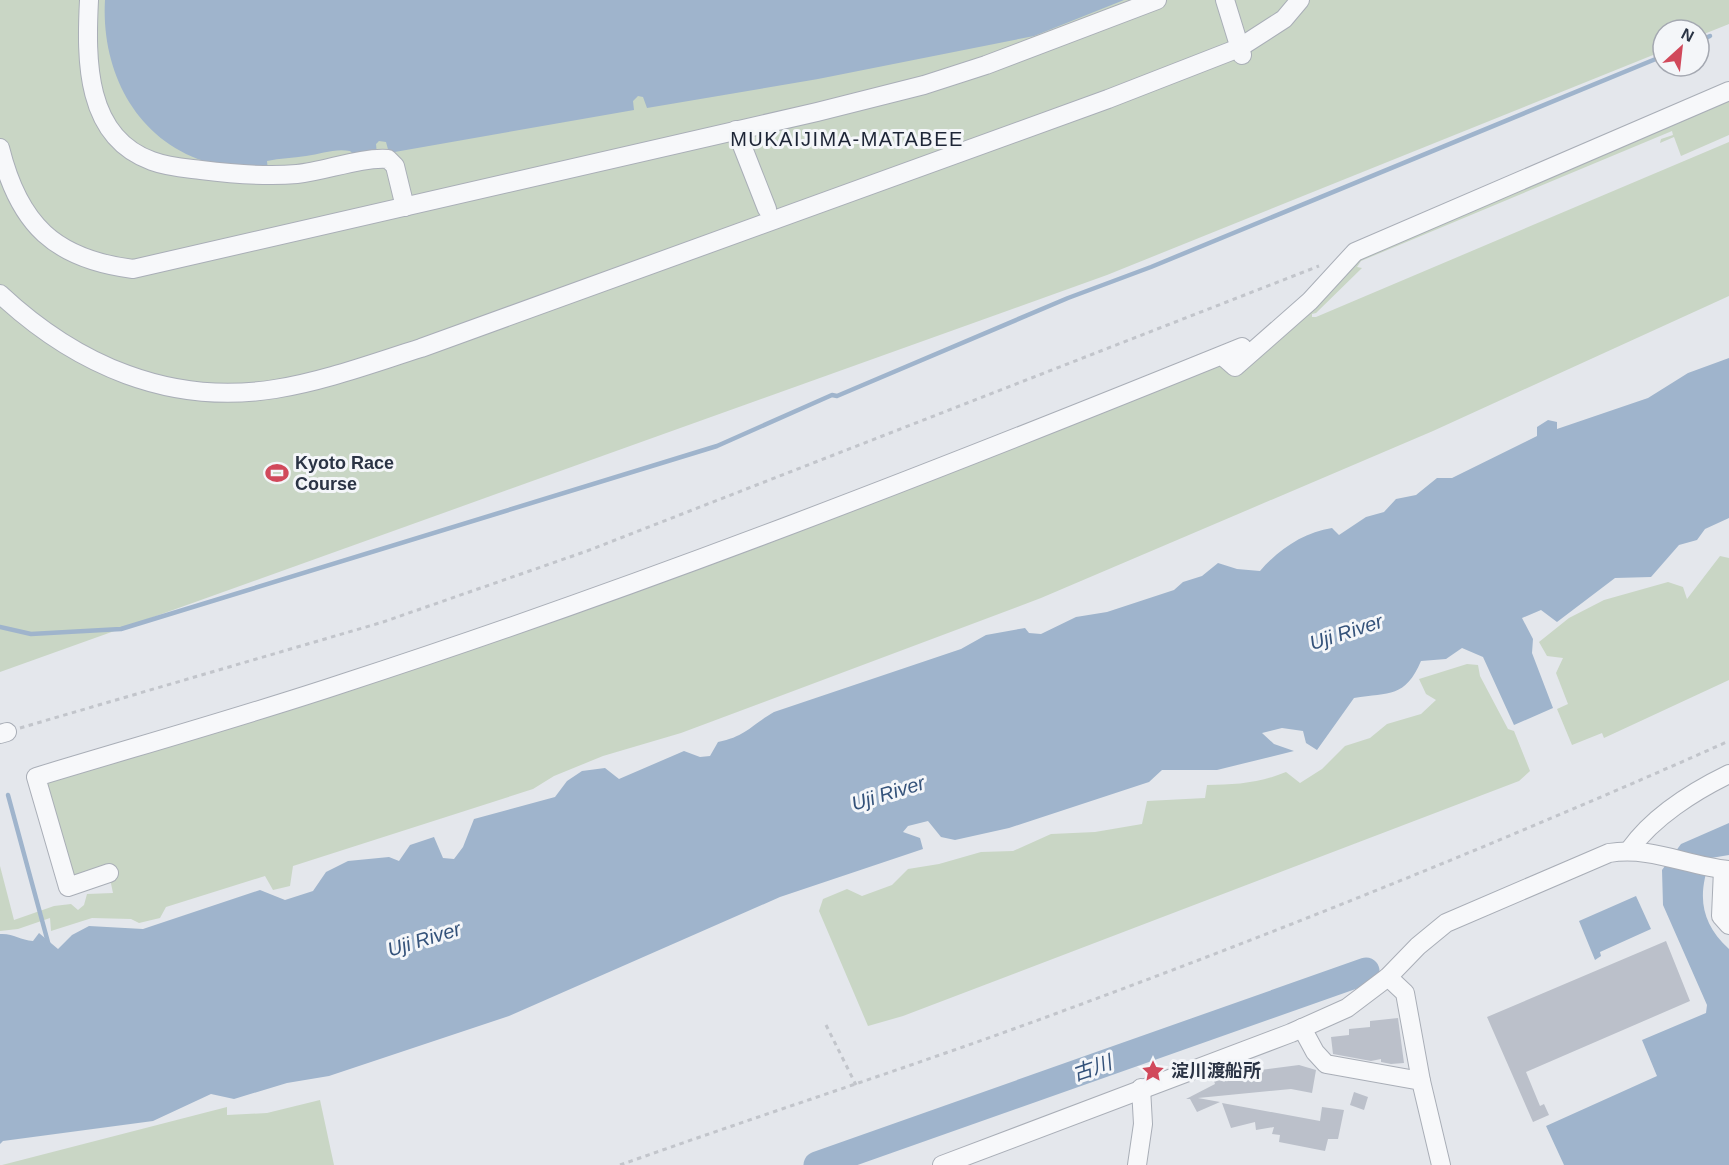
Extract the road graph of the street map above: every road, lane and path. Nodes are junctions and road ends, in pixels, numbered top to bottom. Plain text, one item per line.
1 (89, 0) edge
2 (1157, 0) edge
3 (1225, 0) edge
4 (1300, 0) edge
5 (1240, 51) junction
6 (1729, 91) edge
7 (736, 130) junction
8 (0, 148) edge
9 (405, 207) junction
10 (767, 209) dead end
11 (1320, 266) dead end
12 (0, 294) edge
13 (3, 733) edge
14 (1729, 741) edge
15 (1729, 774) edge
16 (1630, 849) junction
17 (1721, 869) edge
18 (109, 873) dead end
19 (1729, 925) edge
20 (1388, 977) junction
21 (826, 1025) dead end
22 (1302, 1028) junction
23 (1421, 1081) junction
24 (856, 1085) junction
25 (1141, 1088) junction
26 (951, 1163) edge
27 (620, 1165) edge
28 (1137, 1165) edge
29 (1442, 1165) edge

1 - 9 street
2 - 7 street
3 - 5 street
4 - 5 street
5 - 12 street
6 - 18 street
7 - 9 street
7 - 10 street
8 - 9 street
11 - 13 path
14 - 24 path
15 - 16 street
16 - 17 street
16 - 20 street
17 - 19 street
20 - 22 street
20 - 23 street
21 - 24 path
22 - 23 street
22 - 25 street
23 - 29 street
24 - 27 path
25 - 26 street
25 - 28 street

